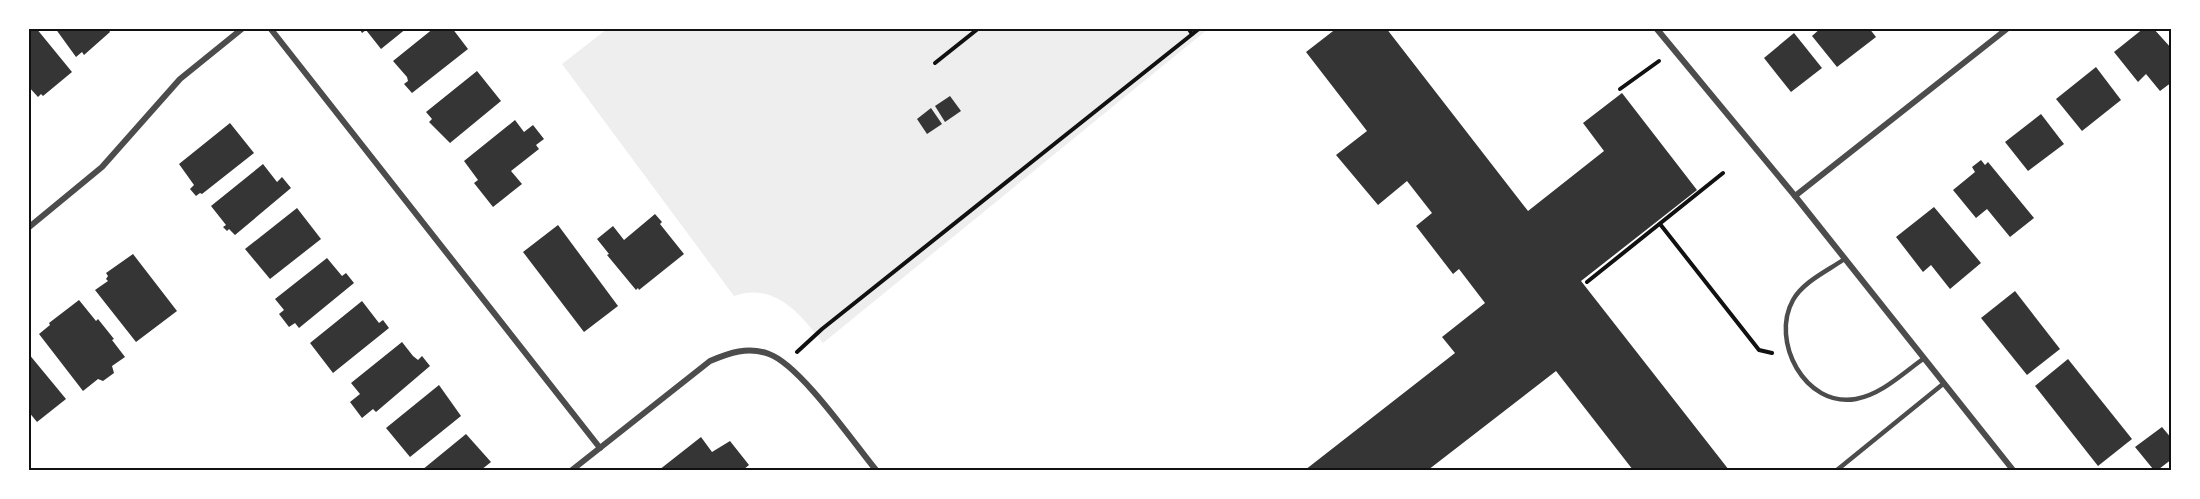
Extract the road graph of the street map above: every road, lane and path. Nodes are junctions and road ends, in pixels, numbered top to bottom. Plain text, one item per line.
1 (243, 28) edge
2 (270, 28) edge
3 (980, 28) edge
4 (1188, 28) edge
5 (1200, 28) edge
6 (1656, 28) edge
7 (2008, 28) edge
8 (1192, 34) junction
9 (1674, 50) junction
10 (935, 63) dead end
11 (1620, 89) dead end
12 (1723, 173) dead end
13 (1795, 196) junction
14 (1660, 224) junction
15 (28, 228) edge
16 (1844, 260) junction
17 (1587, 282) dead end
18 (1923, 359) junction
19 (1791, 360) junction
20 (785, 363) junction
21 (1943, 384) junction
22 (600, 448) junction
23 (572, 471) edge
24 (876, 471) edge
25 (1837, 471) edge
26 (2013, 471) edge

1 - 15 street
2 - 22 street
3 - 10 path
4 - 8 path
5 - 8 path
6 - 9 street
7 - 13 street
8 - 20 path
9 - 11 path
9 - 13 street
12 - 14 path
13 - 16 street
14 - 17 path
14 - 19 path
16 - 18 street
16 - 19 lane
18 - 19 lane
18 - 21 street
20 - 22 street
20 - 24 street
21 - 25 lane
21 - 26 street
22 - 23 street

